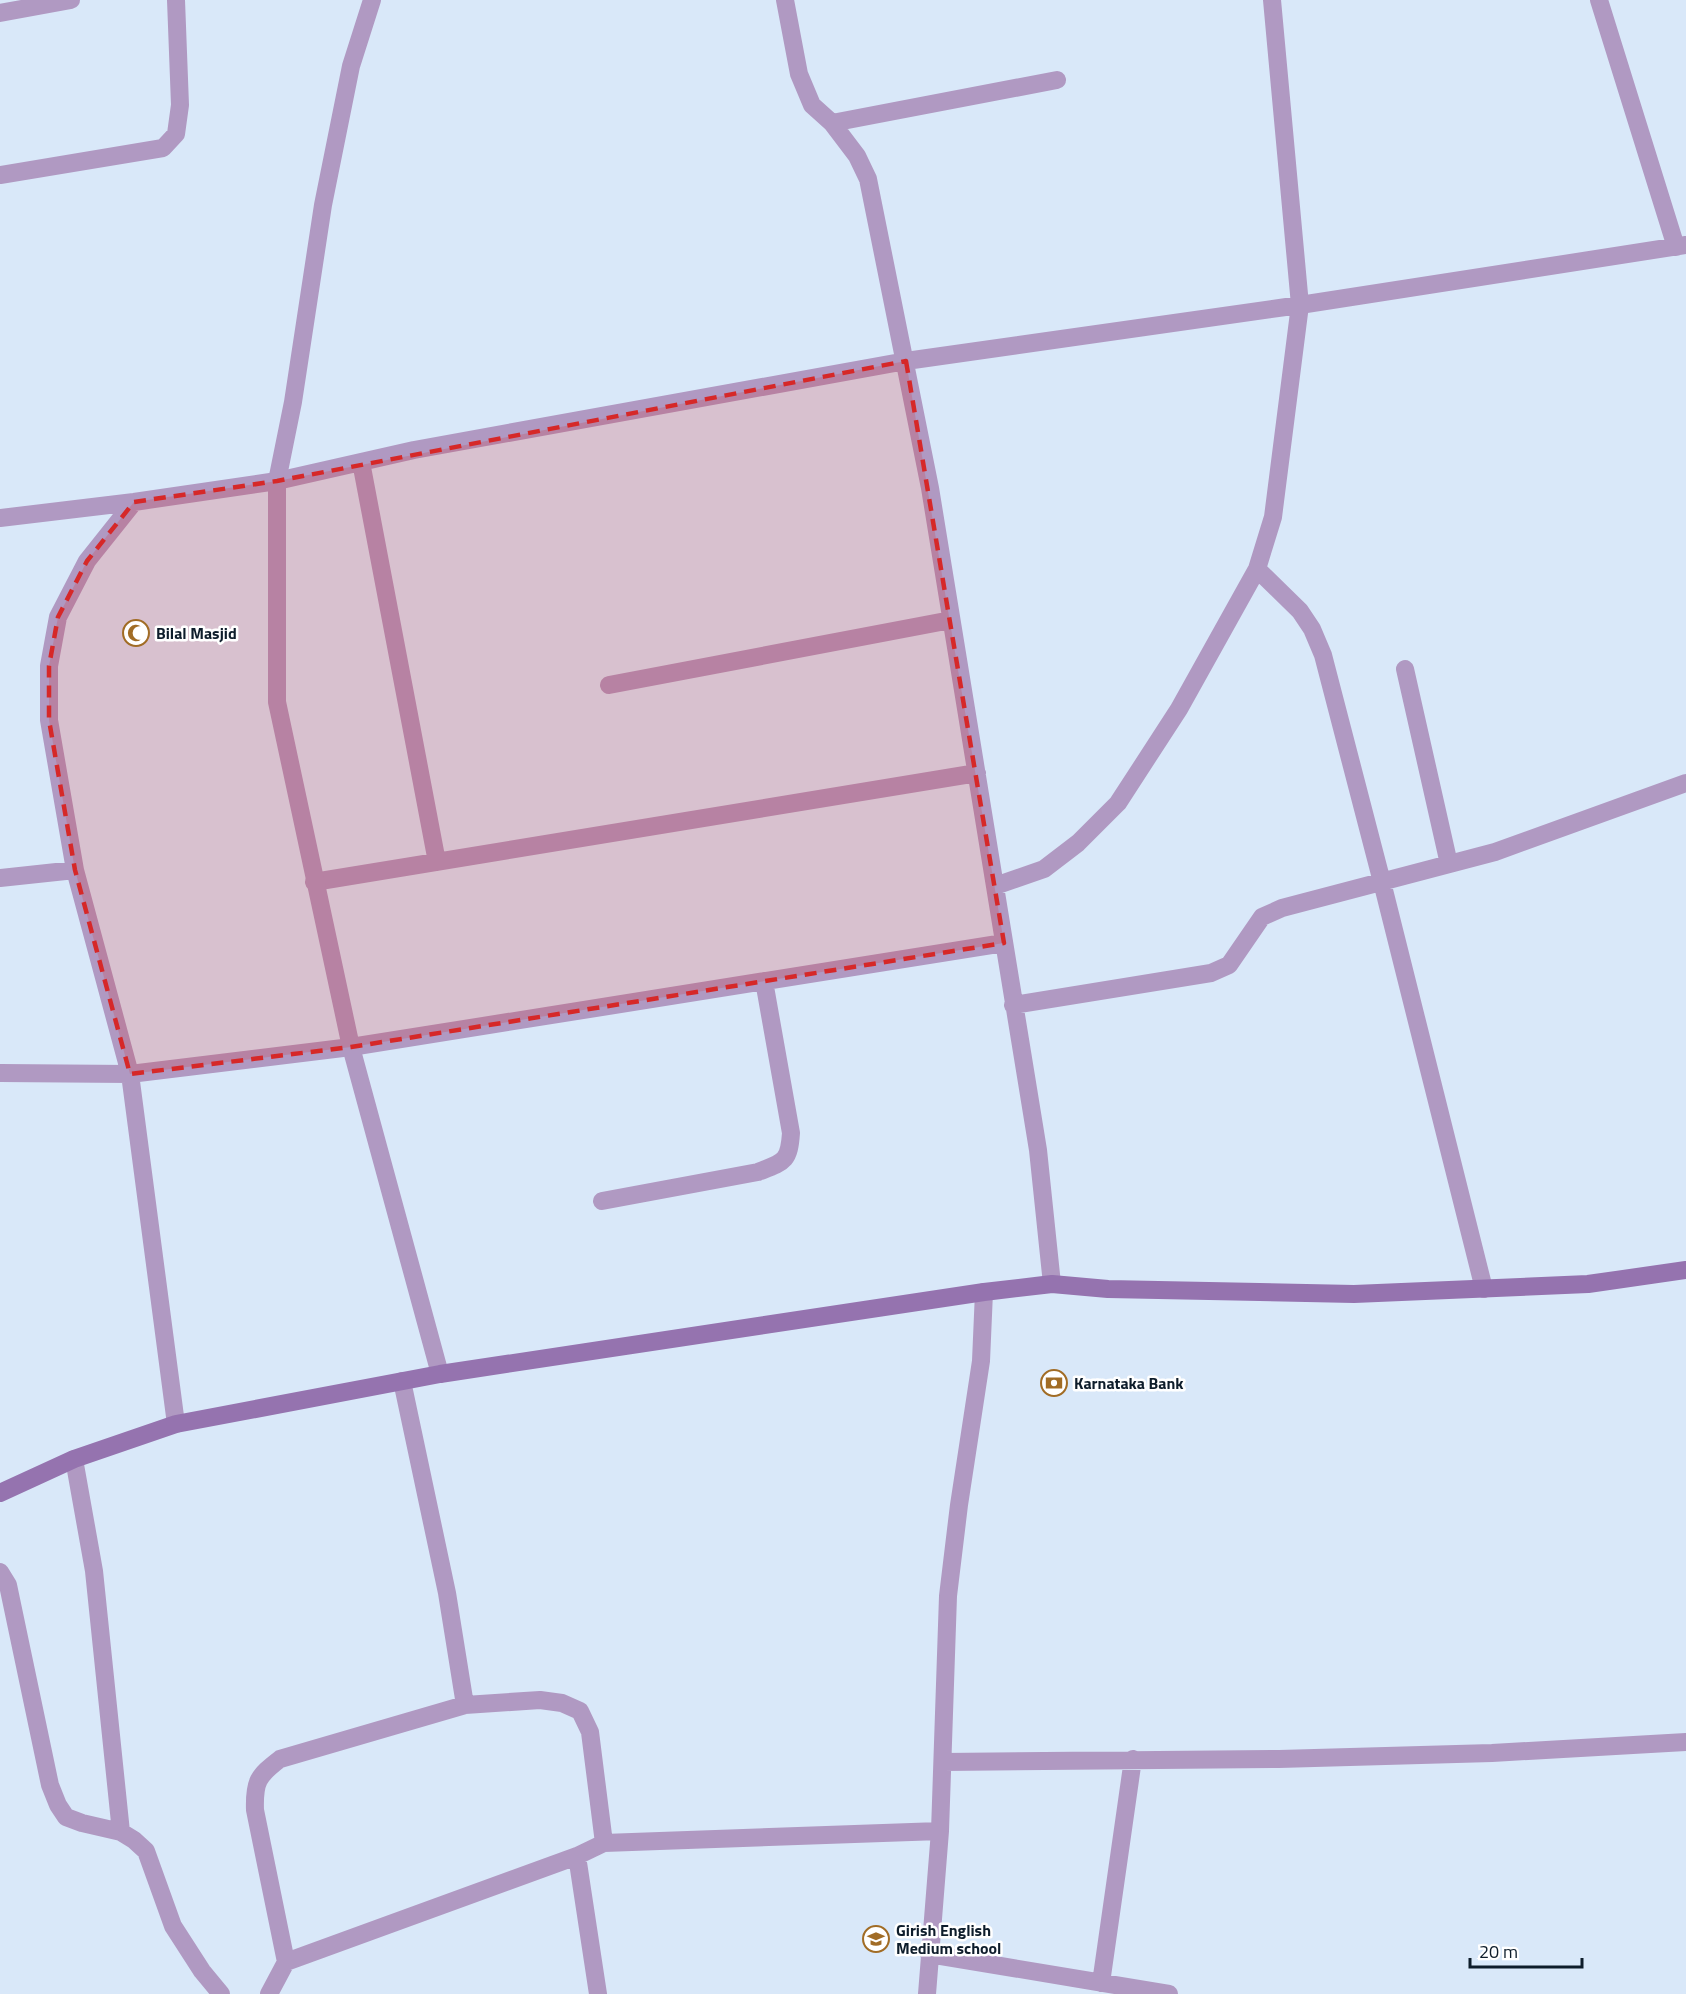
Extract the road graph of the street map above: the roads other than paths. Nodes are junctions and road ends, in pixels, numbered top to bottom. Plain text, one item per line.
1 (71, 0) edge
2 (176, 0) edge
3 (372, 0) edge
4 (785, 0) edge
5 (1272, 0) edge
6 (1599, 0) edge
7 (0, 13) edge
8 (1057, 80) dead end
9 (832, 123) junction
10 (0, 175) edge
11 (1681, 246) edge
12 (1300, 305) junction
13 (906, 362) junction
14 (361, 462) junction
15 (277, 481) junction
16 (134, 502) junction
17 (0, 518) edge
18 (1257, 569) junction
19 (951, 620) junction
20 (1405, 669) dead end
21 (609, 684) dead end
22 (977, 773) junction
23 (1686, 783) edge
24 (437, 862) junction
25 (1449, 864) junction
26 (75, 870) junction
27 (0, 878) edge
28 (315, 882) junction
29 (1382, 882) junction
30 (995, 886) junction
31 (1004, 943) junction
32 (764, 981) junction
33 (1013, 1005) junction
34 (351, 1047) junction
35 (0, 1073) edge
36 (130, 1074) junction
37 (602, 1201) dead end
38 (1686, 1270) edge
39 (1052, 1284) junction
40 (1484, 1289) junction
41 (984, 1292) junction
42 (440, 1374) junction
43 (402, 1381) junction
44 (176, 1424) junction
45 (74, 1460) junction
46 (0, 1493) edge
47 (0, 1572) edge
48 (465, 1705) junction
49 (1686, 1742) edge
50 (1133, 1760) junction
51 (943, 1762) junction
52 (940, 1831) junction
53 (122, 1832) junction
54 (604, 1843) junction
55 (577, 1856) junction
56 (929, 1954) junction
57 (286, 1962) junction
58 (1101, 1983) junction
59 (221, 1994) edge
60 (269, 1994) edge
61 (598, 1994) edge
62 (927, 1994) edge
63 (1169, 1994) edge

1 - 7 street
2 - 10 street
3 - 15 street
4 - 9 street
5 - 12 street
6 - 11 street
8 - 9 street
9 - 13 street
11 - 12 street
12 - 13 street
12 - 18 street
13 - 14 street
13 - 19 street
14 - 15 street
14 - 24 street
15 - 16 street
15 - 28 street
16 - 17 street
16 - 26 street
18 - 29 street
18 - 30 street
19 - 21 street
19 - 22 street
20 - 25 street
22 - 24 street
22 - 30 street
23 - 25 street
24 - 28 street
25 - 29 street
26 - 27 street
26 - 36 street
28 - 34 street
29 - 33 street
29 - 40 street
30 - 31 street
31 - 32 street
31 - 33 street
32 - 34 street
32 - 37 street
33 - 39 street
34 - 36 street
34 - 42 street
35 - 36 street
36 - 44 street
38 - 40 main road
39 - 40 main road
39 - 41 main road
41 - 42 main road
41 - 51 street
42 - 43 main road
43 - 44 main road
43 - 48 street
44 - 45 main road
45 - 46 main road
45 - 53 street
47 - 53 street
48 - 54 street
48 - 57 street
49 - 50 street
50 - 51 street
50 - 58 street
51 - 52 street
52 - 54 street
52 - 56 street
53 - 59 street
54 - 55 street
55 - 57 street
55 - 61 street
56 - 58 street
56 - 62 street
57 - 60 street
58 - 63 street

